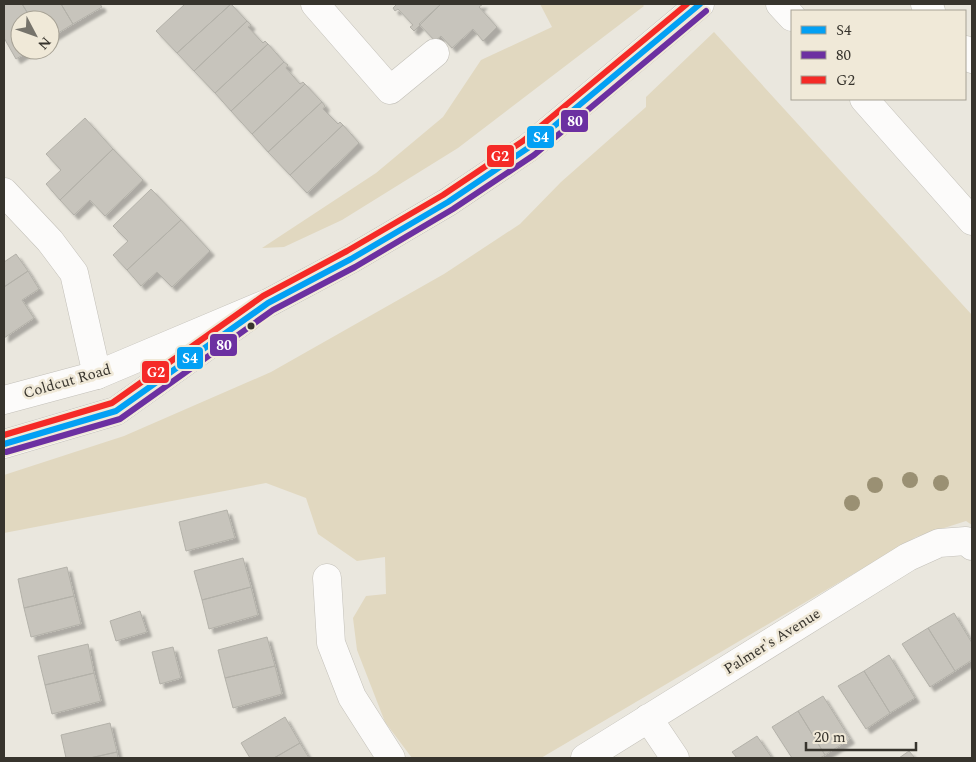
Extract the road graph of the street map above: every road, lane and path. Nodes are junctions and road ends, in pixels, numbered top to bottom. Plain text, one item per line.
1 (315, 4) edge
2 (700, 4) edge
3 (780, 4) edge
4 (791, 16) edge
5 (435, 53) dead end
6 (865, 100) edge
7 (4, 192) edge
8 (972, 221) edge
9 (268, 303) junction
10 (97, 375) junction
11 (4, 400) edge
12 (4, 444) edge
13 (969, 544) edge
14 (327, 578) dead end
15 (648, 718) junction
16 (391, 758) edge
17 (585, 758) edge
18 (676, 758) edge

1 - 5 main road
2 - 9 main road, Coldcut Road
3 - 4 main road
6 - 8 main road
7 - 10 main road
9 - 10 main road, Coldcut Road
9 - 12 main road, Coldcut Road
10 - 11 main road, Coldcut Road
13 - 15 main road, Palmer's Avenue
14 - 16 main road
15 - 17 main road, Palmer's Avenue
15 - 18 main road

